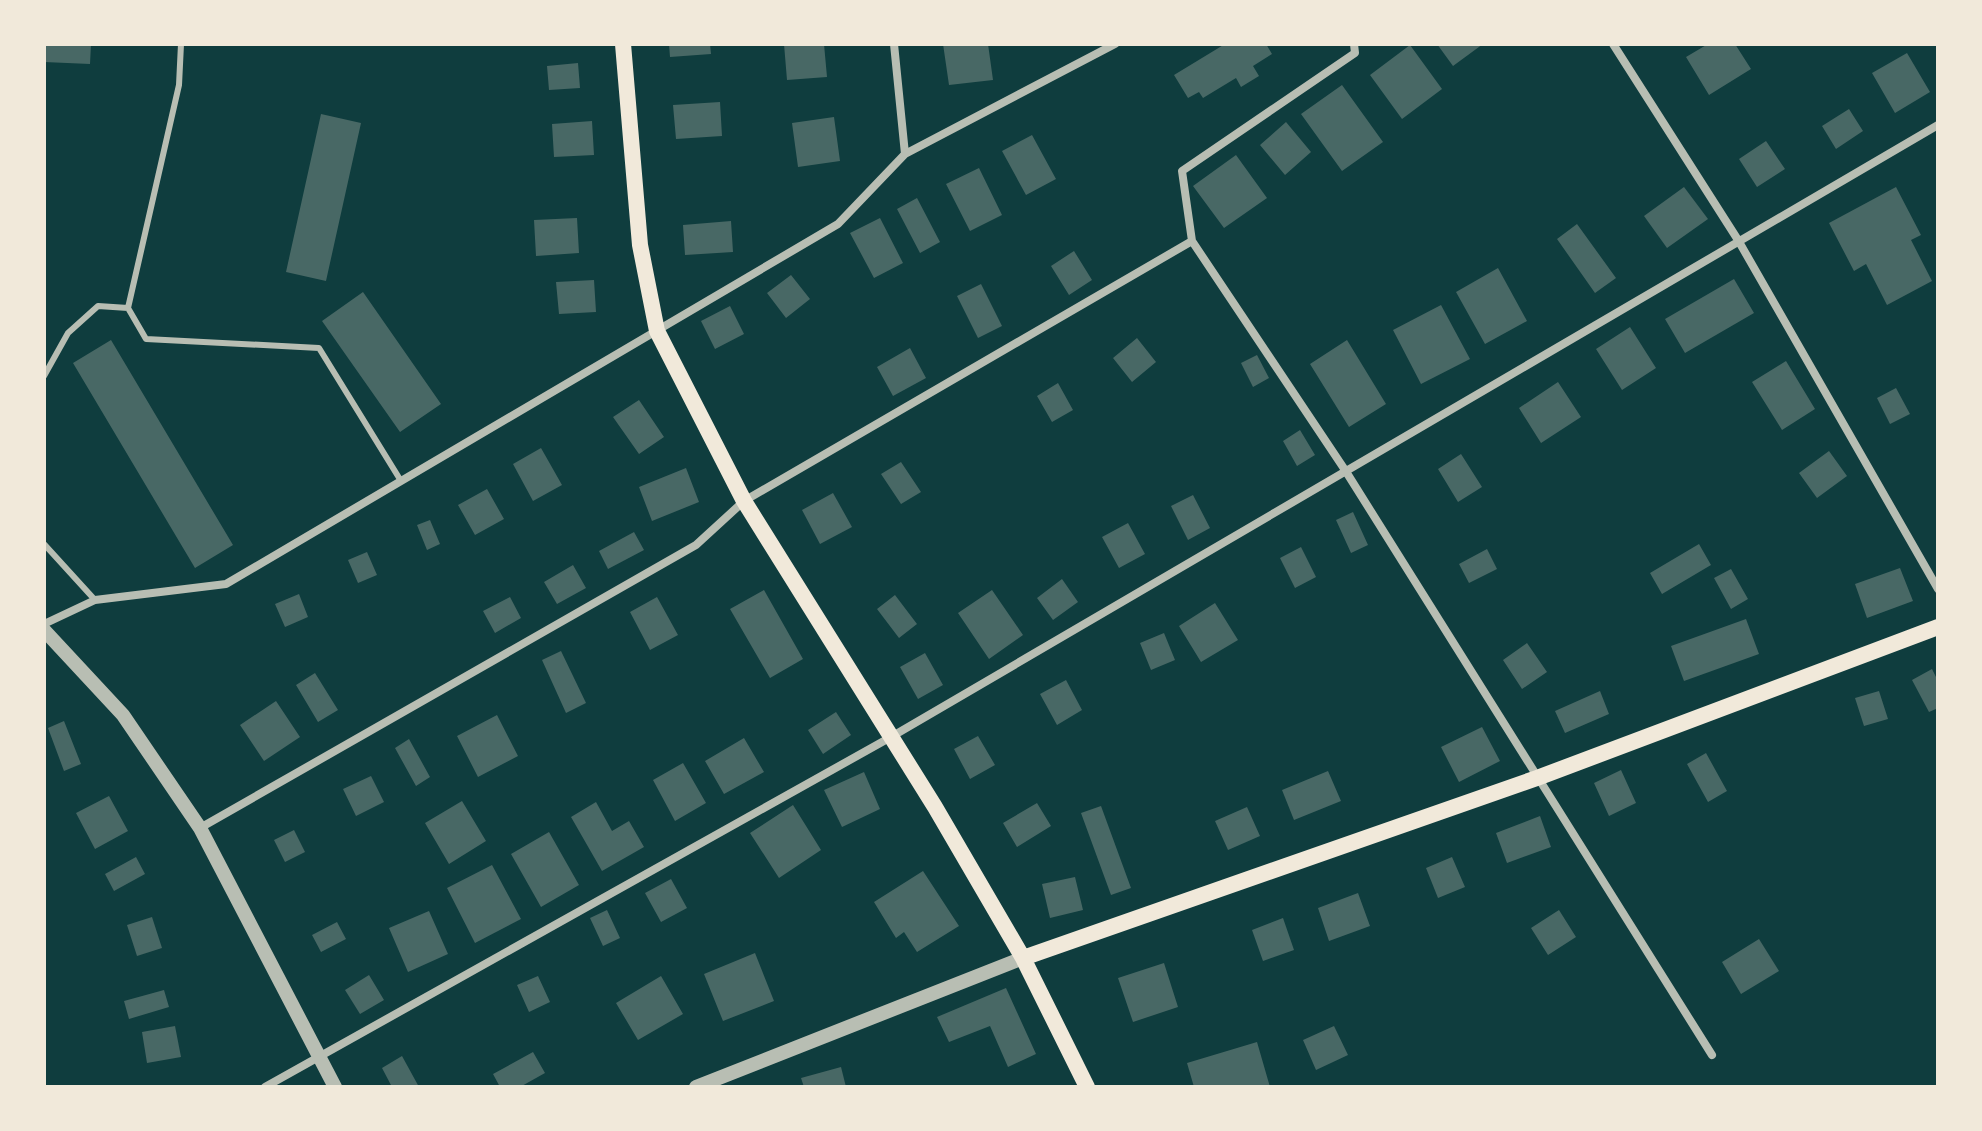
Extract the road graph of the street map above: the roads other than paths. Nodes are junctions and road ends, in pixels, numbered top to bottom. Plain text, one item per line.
1 (181, 44) edge
2 (623, 44) edge
3 (894, 44) edge
4 (1115, 44) edge
5 (1354, 44) edge
6 (1613, 44) edge
7 (1938, 125) edge
8 (905, 154) junction
9 (1738, 240) junction
10 (1192, 241) junction
11 (128, 308) junction
12 (657, 331) junction
13 (44, 376) edge
14 (1345, 470) junction
15 (401, 481) junction
16 (744, 501) junction
17 (44, 544) edge
18 (1938, 589) edge
19 (95, 600) junction
20 (44, 627) edge
21 (1938, 627) edge
22 (891, 737) junction
23 (1537, 778) junction
24 (200, 828) junction
25 (1023, 958) junction
26 (1712, 1055) dead end
27 (320, 1057) junction
28 (265, 1087) edge
29 (335, 1087) edge
30 (696, 1087) edge
31 (1087, 1087) edge

1 - 11 lane
2 - 12 main road
3 - 8 street
4 - 8 street
5 - 10 street
6 - 9 street
7 - 9 street
8 - 12 street
9 - 14 street
9 - 18 street
10 - 14 street
10 - 16 street
11 - 13 lane
11 - 15 lane
12 - 15 street
12 - 16 main road
14 - 22 street
14 - 23 street
15 - 19 street
16 - 22 main road
16 - 24 street
17 - 19 lane
19 - 20 street
20 - 24 street
21 - 23 main road
22 - 25 main road
22 - 27 street
23 - 25 main road
23 - 26 street
24 - 27 street
25 - 30 street
25 - 31 main road
27 - 28 street
27 - 29 street

